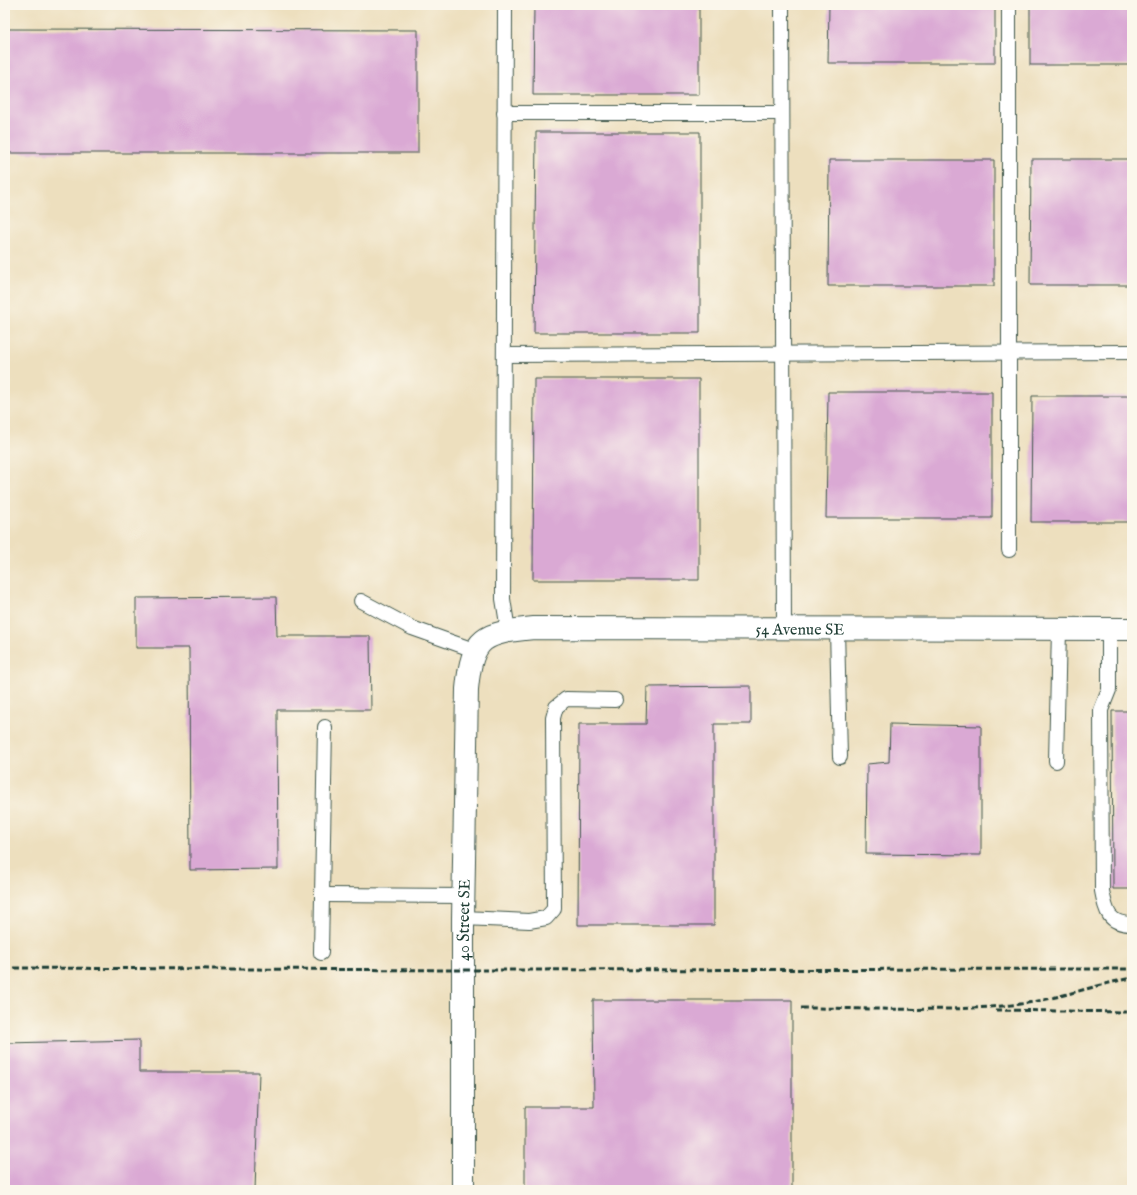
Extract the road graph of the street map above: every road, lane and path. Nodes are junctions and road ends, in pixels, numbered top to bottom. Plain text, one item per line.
1 (505, 5) edge
2 (782, 5) edge
3 (1009, 5) edge
4 (504, 113) junction
5 (782, 113) junction
6 (1132, 352) edge
7 (504, 354) junction
8 (783, 354) junction
9 (1009, 354) junction
10 (1009, 550) dead end
11 (361, 601) dead end
12 (784, 628) junction
13 (837, 628) junction
14 (1059, 628) junction
15 (1109, 628) junction
16 (1132, 628) edge
17 (508, 630) junction
18 (474, 650) junction
19 (615, 700) dead end
20 (325, 727) dead end
21 (840, 757) dead end
22 (1056, 761) dead end
23 (323, 895) junction
24 (464, 896) junction
25 (463, 918) junction
26 (1132, 924) edge
27 (321, 953) dead end
28 (463, 1190) edge

1 - 4 lane
2 - 5 lane
3 - 9 lane
4 - 5 lane
4 - 7 lane
5 - 8 lane
6 - 9 lane
7 - 8 lane
7 - 17 lane
8 - 9 lane
8 - 12 lane
9 - 10 lane
11 - 18 lane
12 - 13 street, 54 Avenue SE
12 - 17 street, 54 Avenue SE
13 - 14 street, 54 Avenue SE
13 - 21 lane
14 - 15 street, 54 Avenue SE
14 - 22 lane
15 - 16 street, 54 Avenue SE
15 - 26 lane
17 - 18 street, 54 Avenue SE
18 - 24 street, 40 Street SE
19 - 25 lane
20 - 23 lane
23 - 24 lane
23 - 27 lane
24 - 25 street, 40 Street SE
25 - 28 street, 40 Street SE

